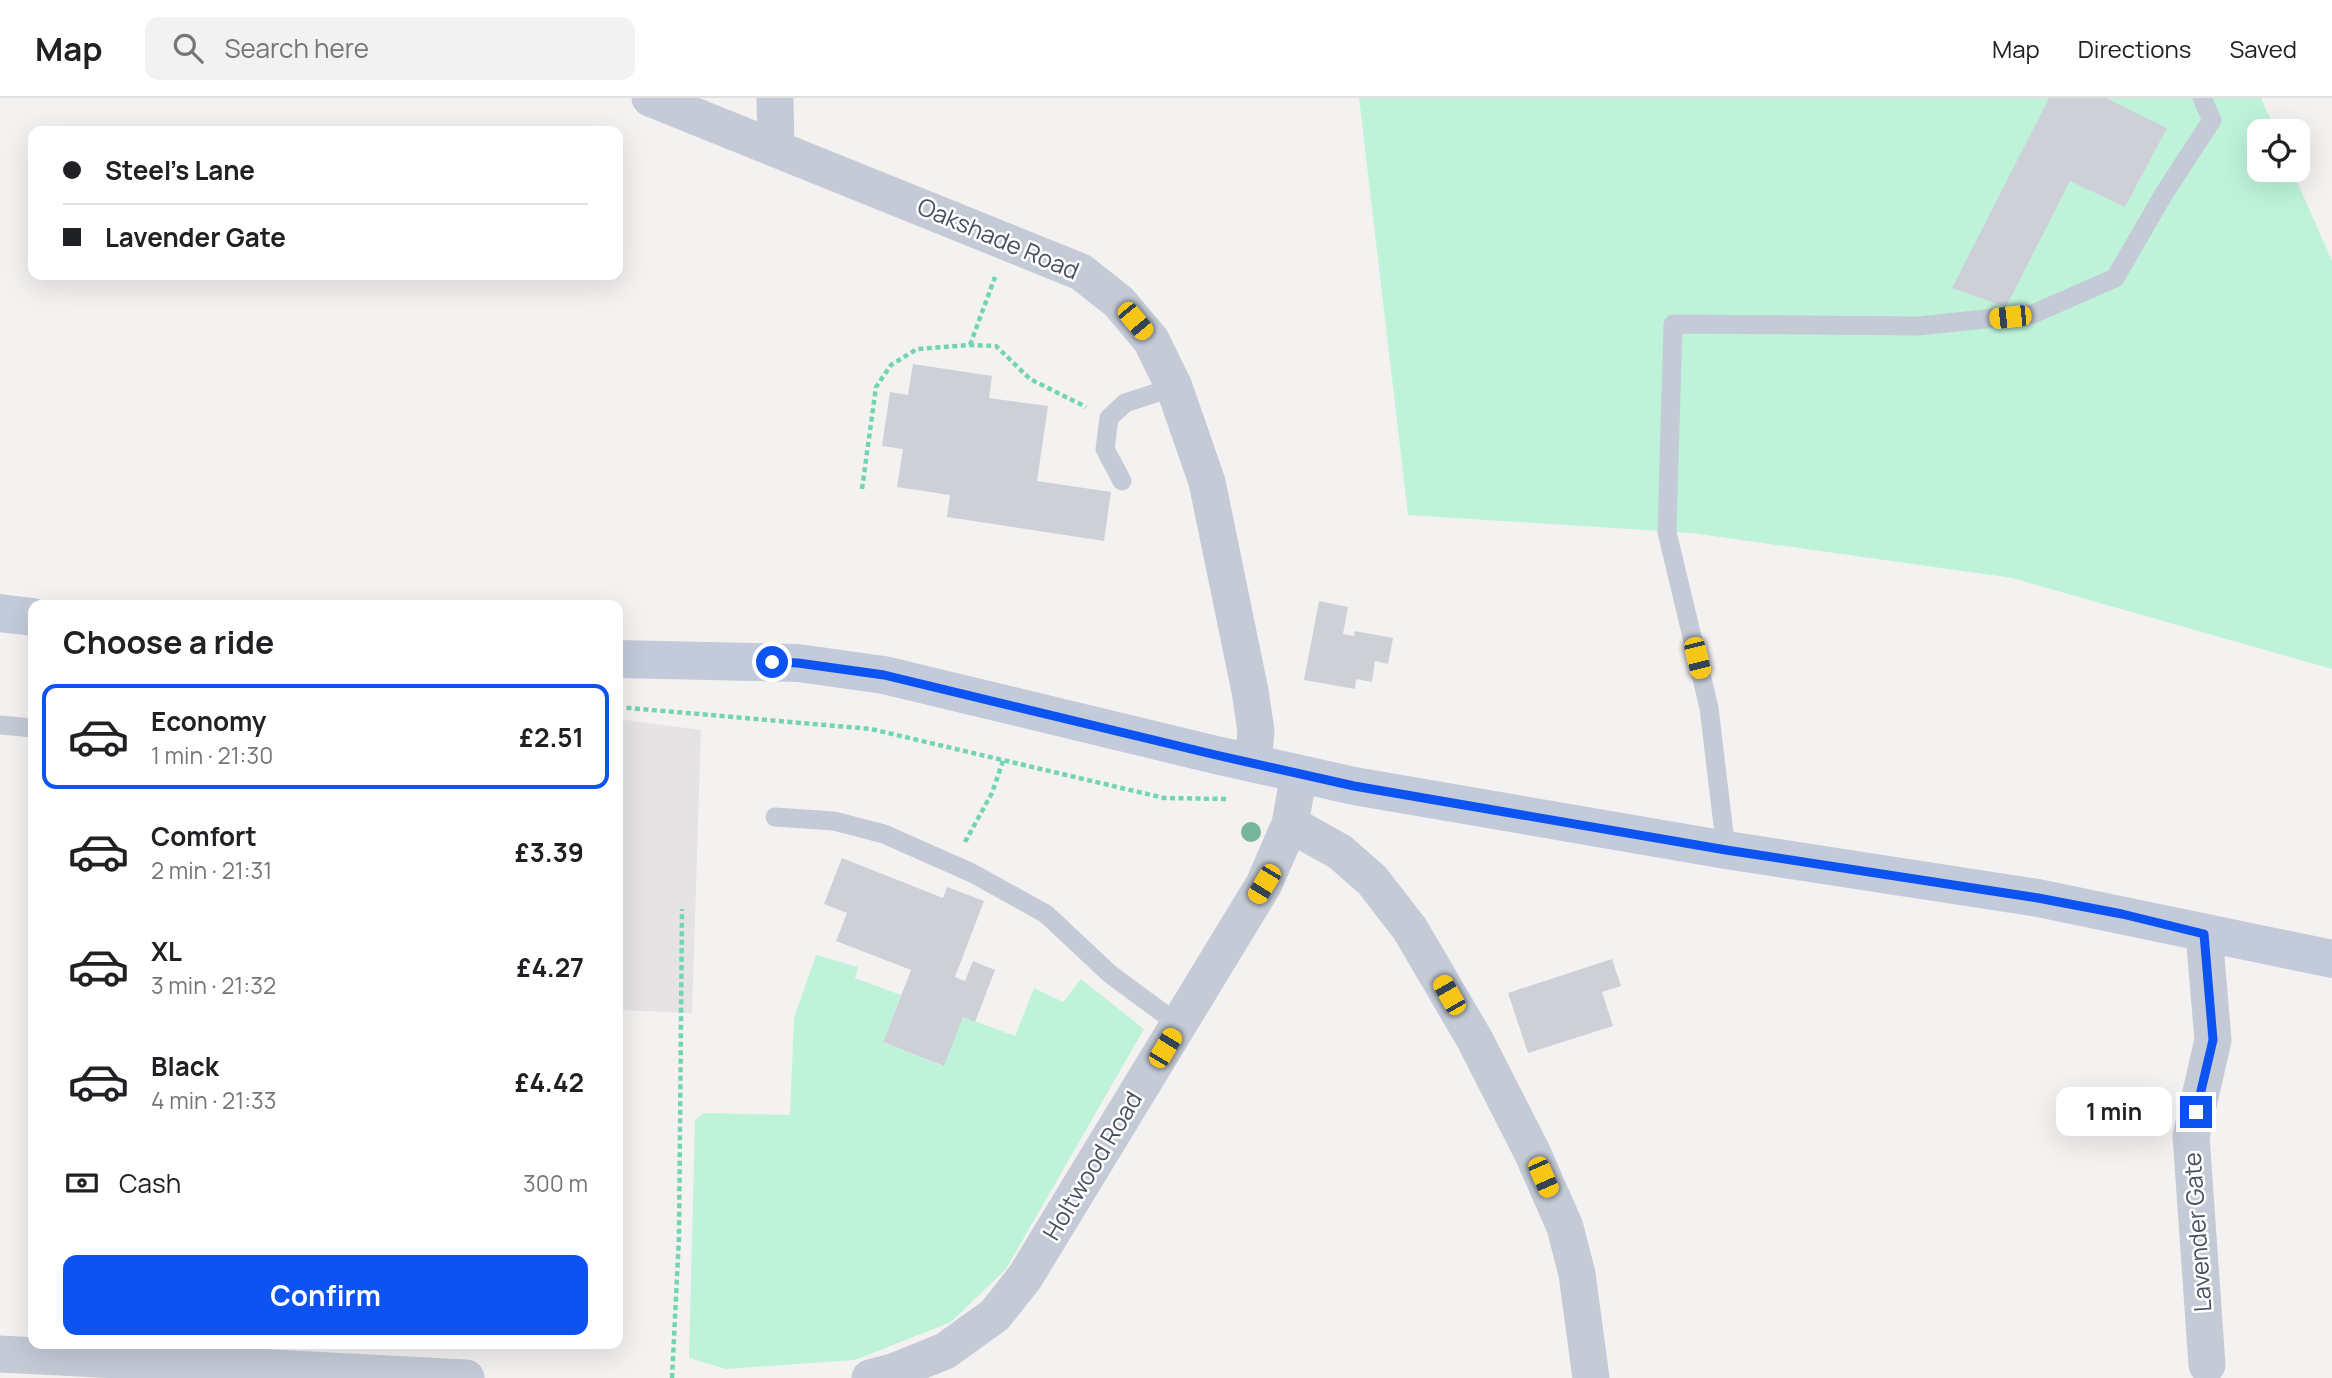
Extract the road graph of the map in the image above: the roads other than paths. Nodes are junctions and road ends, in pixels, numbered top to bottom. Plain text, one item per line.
1 (650, 98) edge
2 (775, 98) edge
3 (2202, 98) edge
4 (776, 147) junction
5 (1174, 387) junction
6 (1122, 481) dead end
7 (0, 613) edge
8 (28, 616) edge
9 (623, 659) edge
10 (0, 725) edge
11 (28, 728) edge
12 (1253, 764) junction
13 (1294, 800) junction
14 (775, 817) dead end
15 (1726, 850) junction
16 (2204, 934) junction
17 (2332, 959) edge
18 (1179, 1025) junction
19 (0, 1354) edge
20 (2207, 1365) dead end
21 (466, 1378) edge
22 (870, 1378) edge
23 (1591, 1378) edge

1 - 4 street, Oakshade Road
2 - 4 street
3 - 15 lane
4 - 5 street, Oakshade Road
5 - 6 lane
5 - 12 street, Oakshade Road
7 - 8 street
9 - 12 street
10 - 11 lane
12 - 13 street
13 - 15 street
13 - 18 street, Holtwood Road
13 - 23 street
14 - 18 lane
15 - 16 street
16 - 17 street
16 - 20 street, Lavender Gate
18 - 22 street, Holtwood Road
19 - 21 street

